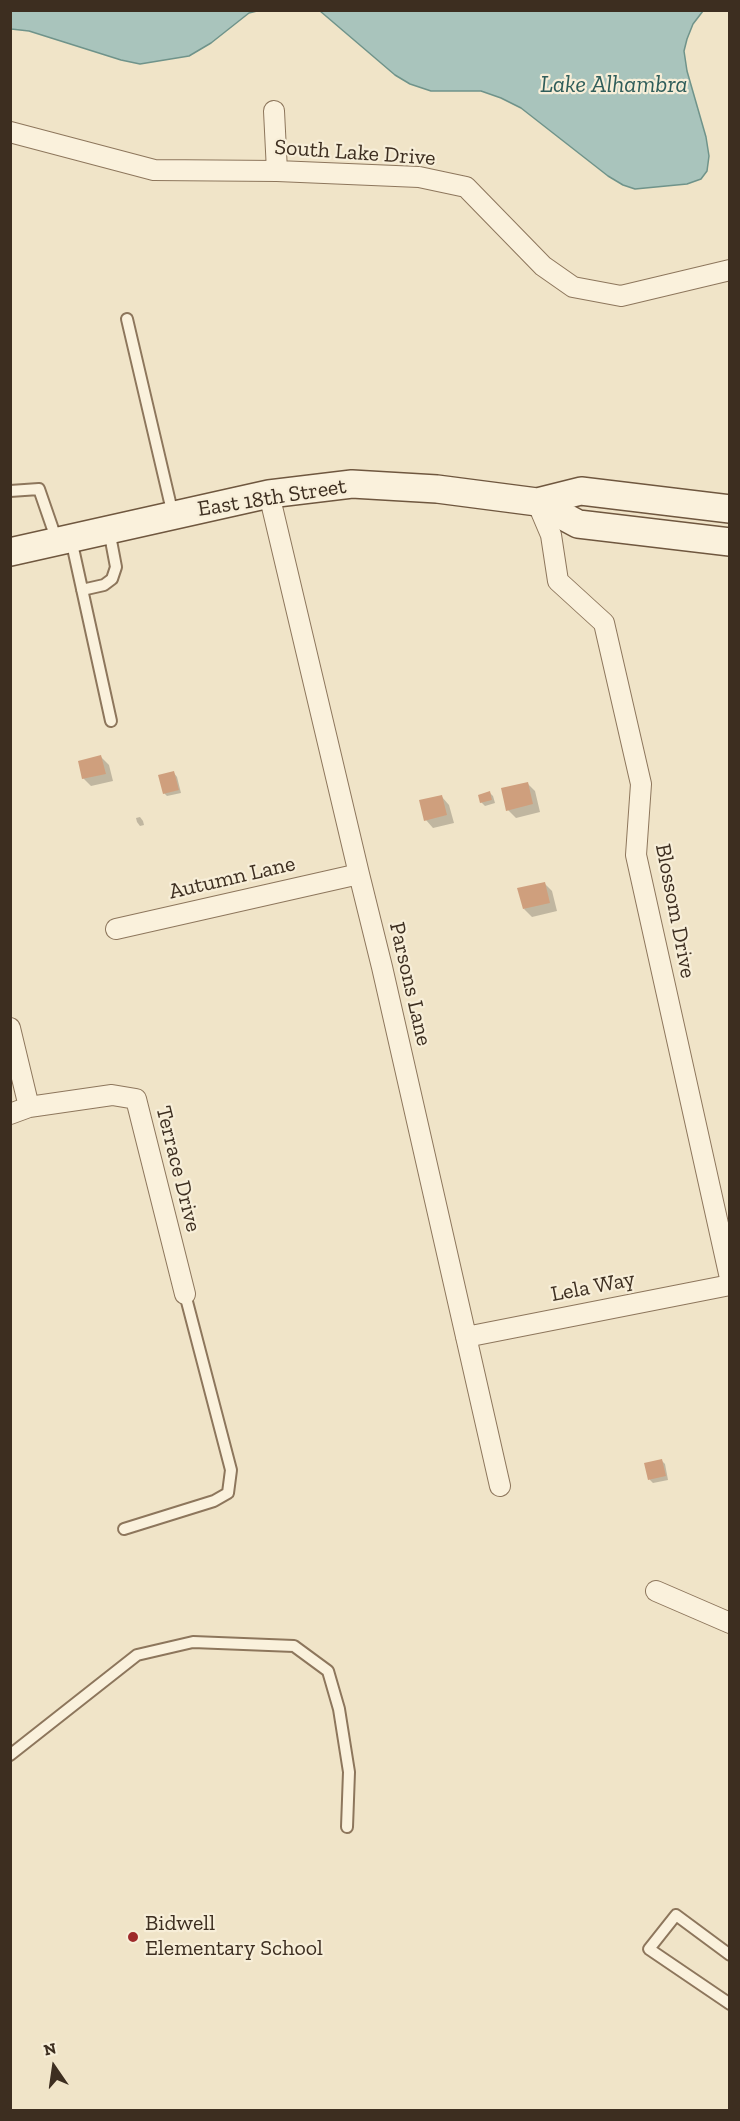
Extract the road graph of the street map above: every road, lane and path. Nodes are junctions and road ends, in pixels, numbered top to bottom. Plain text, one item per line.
1 (274, 111) dead end
2 (10, 132) edge
3 (277, 171) junction
4 (729, 270) edge
5 (127, 319) dead end
6 (10, 491) edge
7 (269, 494) junction
8 (537, 502) junction
9 (729, 509) edge
10 (173, 516) junction
11 (110, 530) junction
12 (64, 540) junction
13 (729, 542) edge
14 (10, 552) edge
15 (82, 590) junction
16 (111, 721) dead end
17 (359, 874) junction
18 (116, 929) dead end
19 (10, 1028) edge
20 (29, 1107) junction
21 (10, 1114) edge
22 (729, 1278) edge
23 (729, 1285) edge
24 (185, 1294) joint
25 (466, 1337) junction
26 (500, 1486) dead end
27 (123, 1529) dead end
28 (656, 1591) dead end
29 (729, 1623) edge
30 (10, 1755) edge
31 (347, 1827) dead end
32 (729, 1955) edge
33 (729, 2004) edge

1 - 3 street
2 - 3 street, South Lake Drive
3 - 4 street, South Lake Drive
5 - 10 lane
6 - 12 lane
7 - 8 main road, East 18th Street
7 - 10 main road, East 18th Street
7 - 17 street, Parsons Lane
8 - 9 main road, East 18th Street
8 - 13 main road, East 18th Street
8 - 22 street, Blossom Drive
10 - 11 main road, East 18th Street
11 - 12 main road, East 18th Street
11 - 15 lane
12 - 14 main road, East 18th Street
12 - 15 lane
15 - 16 lane
17 - 18 street, Autumn Lane
17 - 25 street, Parsons Lane
19 - 20 street
20 - 21 street
20 - 24 street, Terrace Drive
23 - 25 street, Lela Way
24 - 27 lane
25 - 26 street, Parsons Lane
28 - 29 street
30 - 31 lane
32 - 33 lane

